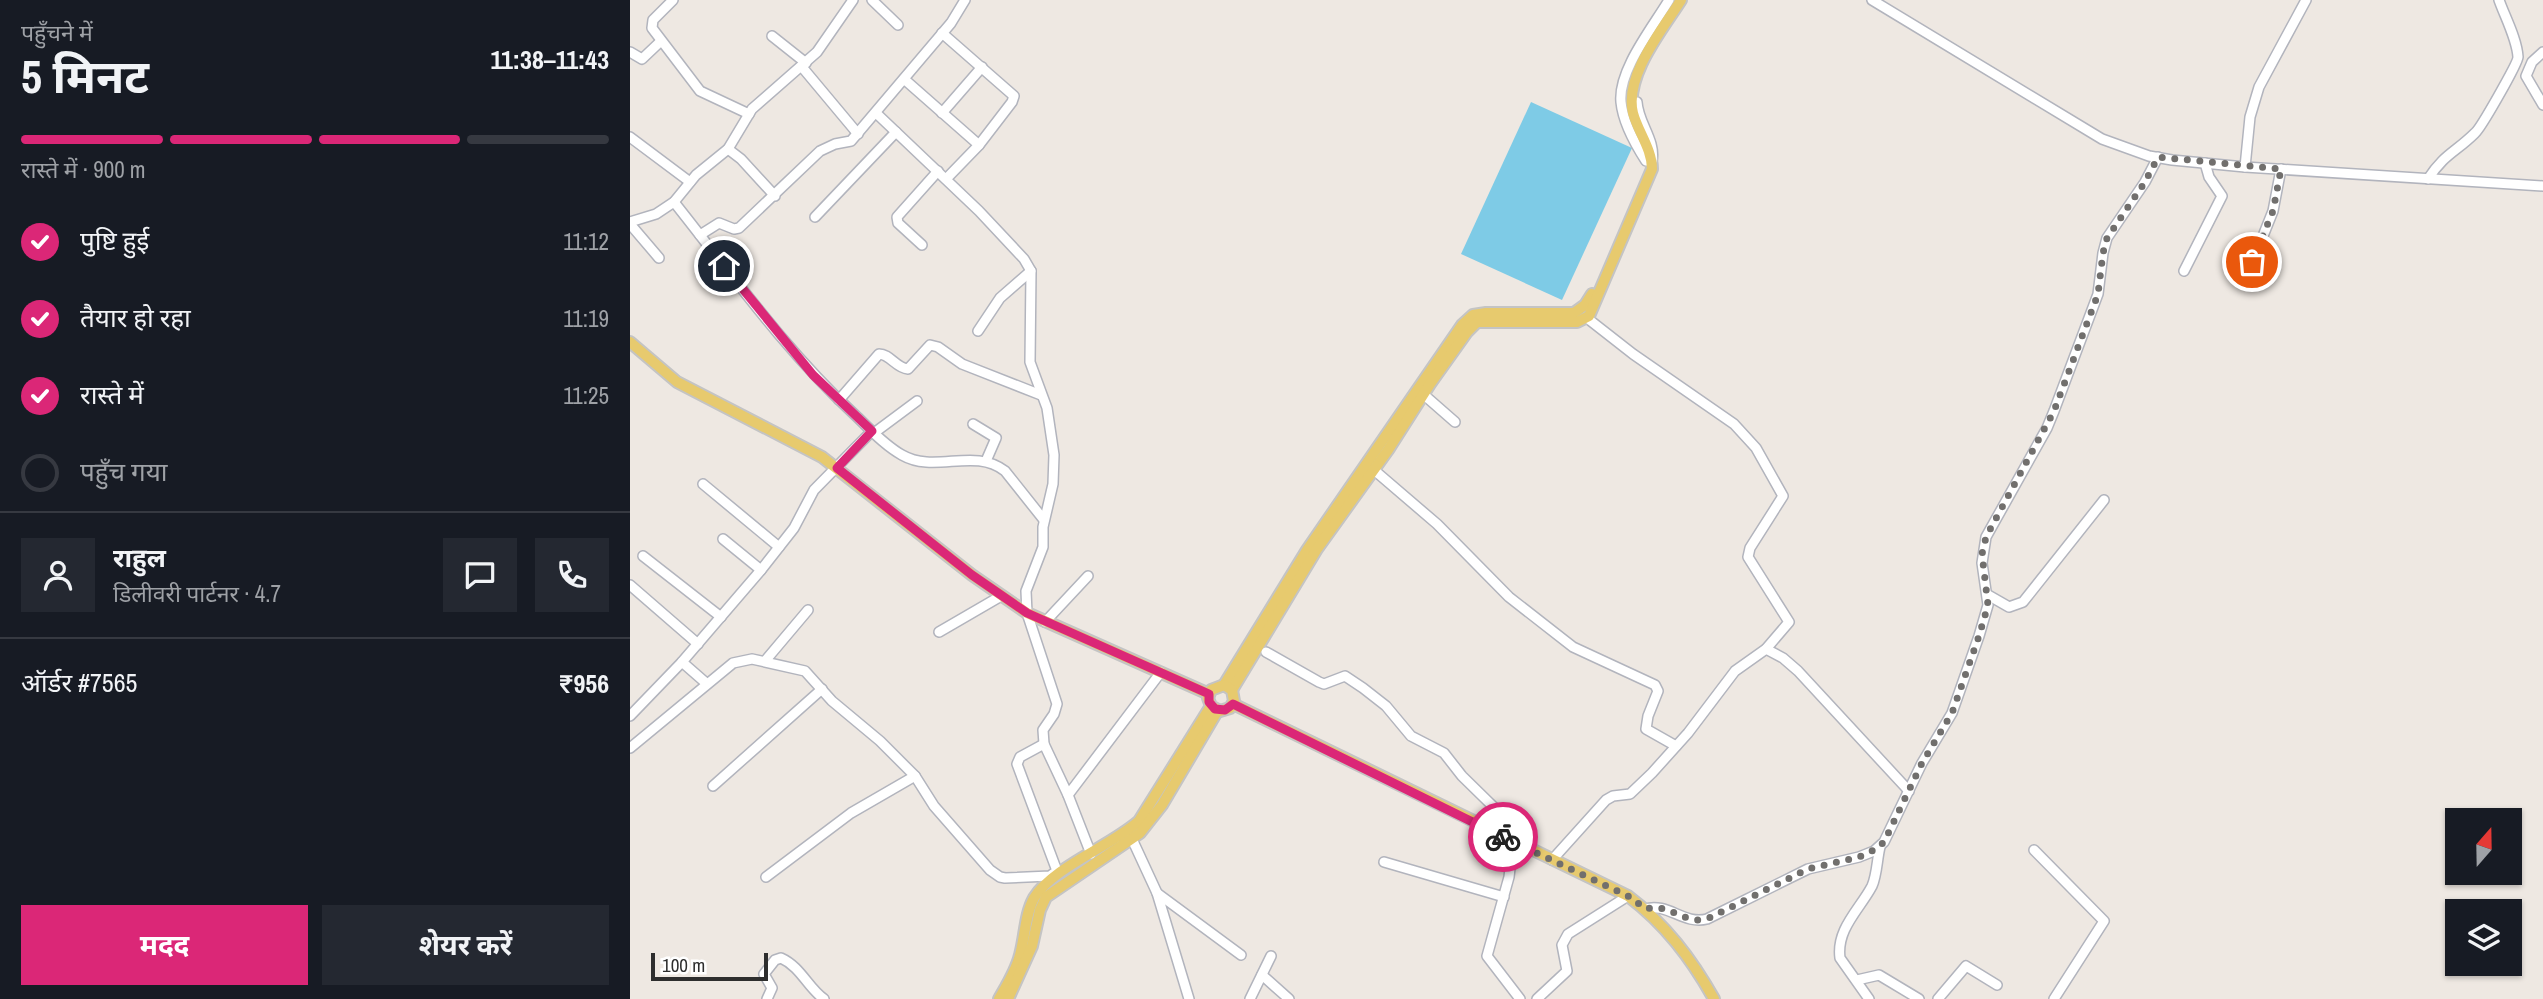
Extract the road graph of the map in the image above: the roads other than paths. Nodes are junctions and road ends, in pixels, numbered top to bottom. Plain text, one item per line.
1 (673, 0) edge
2 (853, 0) edge
3 (872, 0) edge
4 (965, 0) edge
5 (1671, 0) edge
6 (1683, 0) edge
7 (1872, 0) edge
8 (2306, 0) edge
9 (2499, 0) edge
10 (898, 25) dead end
11 (942, 33) junction
12 (772, 36) dead end
13 (661, 41) junction
14 (630, 51) edge
15 (2543, 52) edge
16 (804, 65) junction
17 (982, 67) junction
18 (904, 79) junction
19 (2543, 105) edge
20 (876, 113) junction
21 (942, 113) junction
22 (749, 114) junction
23 (896, 132) junction
24 (858, 135) junction
25 (630, 137) edge
26 (979, 145) junction
27 (728, 149) junction
28 (2158, 157) junction
29 (1648, 158) junction
30 (2205, 163) junction
31 (2245, 167) junction
32 (2281, 169) junction
33 (938, 171) junction
34 (2428, 178) junction
35 (946, 179) junction
36 (690, 182) junction
37 (2543, 186) edge
38 (775, 196) junction
39 (674, 202) junction
40 (815, 218) dead end
41 (630, 223) edge
42 (700, 235) junction
43 (922, 245) dead end
44 (659, 258) dead end
45 (1031, 271) junction
46 (2184, 271) dead end
47 (2245, 281) dead end
48 (1587, 318) junction
49 (978, 331) dead end
50 (630, 342) edge
51 (1423, 394) junction
52 (1041, 395) junction
53 (839, 400) junction
54 (917, 401) dead end
55 (1455, 422) dead end
56 (973, 425) dead end
57 (873, 432) junction
58 (986, 461) junction
59 (837, 468) junction
60 (1374, 470) junction
61 (703, 484) dead end
62 (2104, 499) dead end
63 (1044, 520) junction
64 (723, 539) dead end
65 (779, 547) junction
66 (643, 556) dead end
67 (761, 570) junction
68 (1088, 576) dead end
69 (630, 585) edge
70 (1988, 595) junction
71 (1001, 596) junction
72 (808, 610) dead end
73 (1027, 613) junction
74 (721, 617) junction
75 (1045, 622) junction
76 (939, 632) dead end
77 (698, 644) junction
78 (1766, 649) junction
79 (1266, 652) dead end
80 (765, 661) junction
81 (682, 663) junction
82 (1161, 672) junction
83 (706, 683) junction
84 (1228, 687) junction
85 (822, 689) junction
86 (1209, 694) junction
87 (1233, 704) junction
88 (1215, 708) junction
89 (630, 716) edge
90 (1044, 744) junction
91 (1676, 746) junction
92 (630, 748) edge
93 (915, 776) junction
94 (713, 786) dead end
95 (1909, 791) junction
96 (1068, 795) junction
97 (1132, 839) junction
98 (1513, 842) junction
99 (1880, 847) junction
100 (2034, 850) dead end
101 (1091, 854) junction
102 (1552, 860) junction
103 (1384, 862) dead end
104 (766, 877) dead end
105 (1157, 893) junction
106 (1628, 896) junction
107 (1504, 897) junction
108 (1646, 909) junction
109 (1241, 955) dead end
110 (1271, 956) dead end
111 (1262, 975) junction
112 (1857, 980) junction
113 (1997, 985) dead end
114 (767, 999) edge
115 (824, 999) edge
116 (999, 999) edge
117 (1008, 999) edge
118 (1189, 999) edge
119 (1250, 999) edge
120 (1289, 999) edge
121 (1520, 999) edge
122 (1536, 999) edge
123 (1714, 999) edge
124 (1869, 999) edge
125 (1919, 999) edge
126 (1938, 999) edge
127 (2054, 999) edge

1 - 13 street
2 - 16 street
3 - 10 street
4 - 11 street
5 - 29 main road
6 - 29 main road
7 - 28 street
8 - 31 street
9 - 34 street
11 - 17 street
11 - 18 street
12 - 16 street
13 - 14 street
13 - 22 street
15 - 19 street
16 - 22 street
16 - 24 street
17 - 21 street
17 - 26 street
18 - 20 street
18 - 21 street
20 - 23 street
20 - 24 street
21 - 26 street
22 - 27 street
23 - 33 street
23 - 40 street
24 - 38 street
25 - 36 street
26 - 35 street
27 - 36 street
27 - 38 street
28 - 30 street
28 - 70 street
29 - 48 main road
29 - 84 main road
30 - 31 street
30 - 46 street
31 - 32 street
32 - 34 street
32 - 47 street
33 - 35 street
33 - 43 street
34 - 37 street
35 - 45 street
36 - 39 street
38 - 42 street
39 - 41 street
39 - 42 street
41 - 44 street
42 - 53 street
45 - 49 street
45 - 52 street
48 - 51 main road
48 - 78 street
50 - 59 main road
51 - 55 street
51 - 60 main road
52 - 53 street
52 - 63 street
53 - 57 street
54 - 57 street
56 - 58 street
57 - 58 street
57 - 59 street
58 - 63 street
59 - 65 street
59 - 71 main road
60 - 84 main road
60 - 91 street
61 - 65 street
62 - 70 street
63 - 73 street
64 - 67 street
65 - 67 street
66 - 74 street
67 - 74 street
68 - 75 street
69 - 77 street
70 - 95 street
71 - 73 main road
71 - 76 street
72 - 80 street
73 - 75 main road
73 - 90 street
74 - 77 street
75 - 82 main road
77 - 81 street
78 - 91 street
78 - 95 street
79 - 98 street
80 - 83 street
80 - 85 street
81 - 83 street
81 - 89 street
82 - 86 main road
82 - 96 street
83 - 92 street
84 - 86 main road
84 - 87 main road
85 - 93 street
85 - 94 street
86 - 88 main road
87 - 88 main road
87 - 98 main road
88 - 97 main road
88 - 101 main road
90 - 93 street
90 - 96 street
91 - 102 street
93 - 104 street
95 - 99 street
96 - 101 street
97 - 105 street
97 - 117 main road
98 - 102 main road
98 - 107 street
99 - 108 street
99 - 112 street
100 - 127 street
101 - 116 main road
102 - 106 main road
103 - 107 street
105 - 109 street
105 - 118 street
106 - 108 main road
106 - 122 street
107 - 121 street
108 - 123 main road
110 - 111 street
111 - 119 street
111 - 120 street
112 - 124 street
112 - 125 street
113 - 126 street
114 - 115 street

